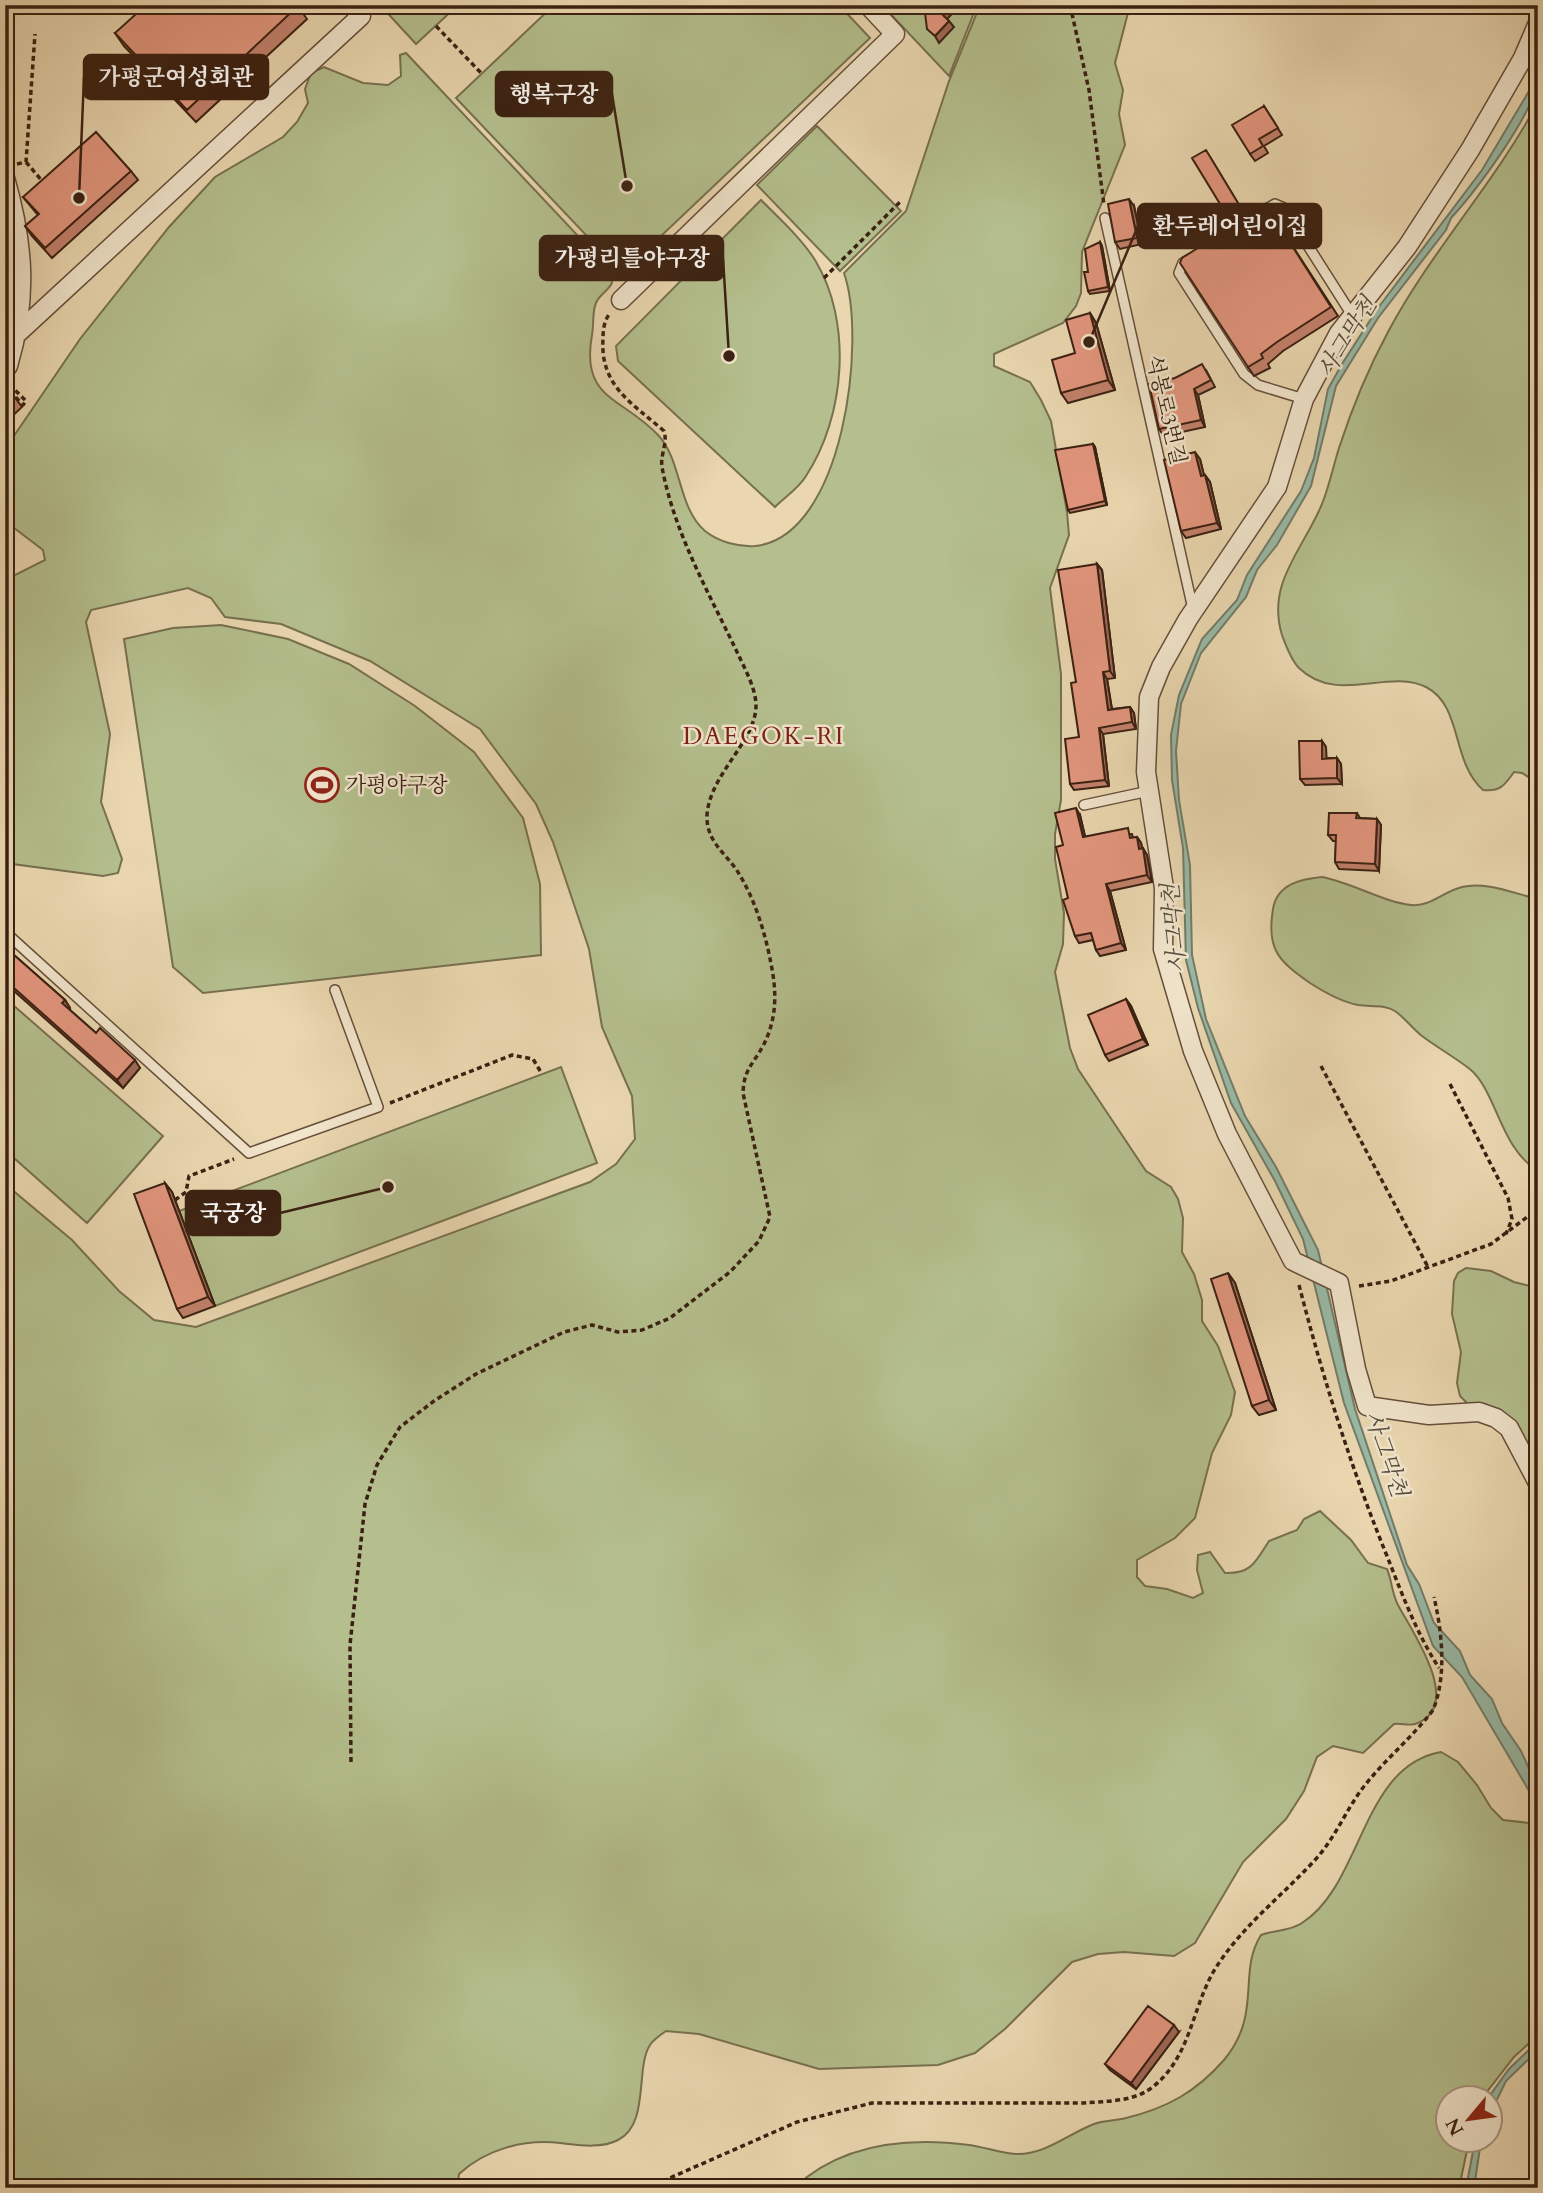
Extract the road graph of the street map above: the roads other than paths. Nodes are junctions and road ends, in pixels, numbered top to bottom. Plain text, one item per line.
1 (351, 5) edge
2 (868, 5) edge
3 (1538, 23) edge
4 (5, 178) edge
5 (1105, 218) road end
6 (1251, 220) edge
7 (1200, 253) edge
8 (621, 300) road end
9 (1352, 314) junction
10 (18, 333) junction
11 (8, 366) dead end
12 (1304, 399) junction
13 (1193, 610) junction
14 (1149, 791) junction
15 (1084, 805) dead end
16 (5, 932) edge
17 (335, 990) dead end
18 (1538, 1483) edge

1 - 10 street
2 - 8 street
3 - 9 street
4 - 10 street
5 - 13 lane, 석봉로3번길
6 - 9 lane
7 - 12 lane
9 - 12 street
10 - 11 street
12 - 13 street
13 - 14 street
14 - 15 lane
14 - 18 street
16 - 17 lane

